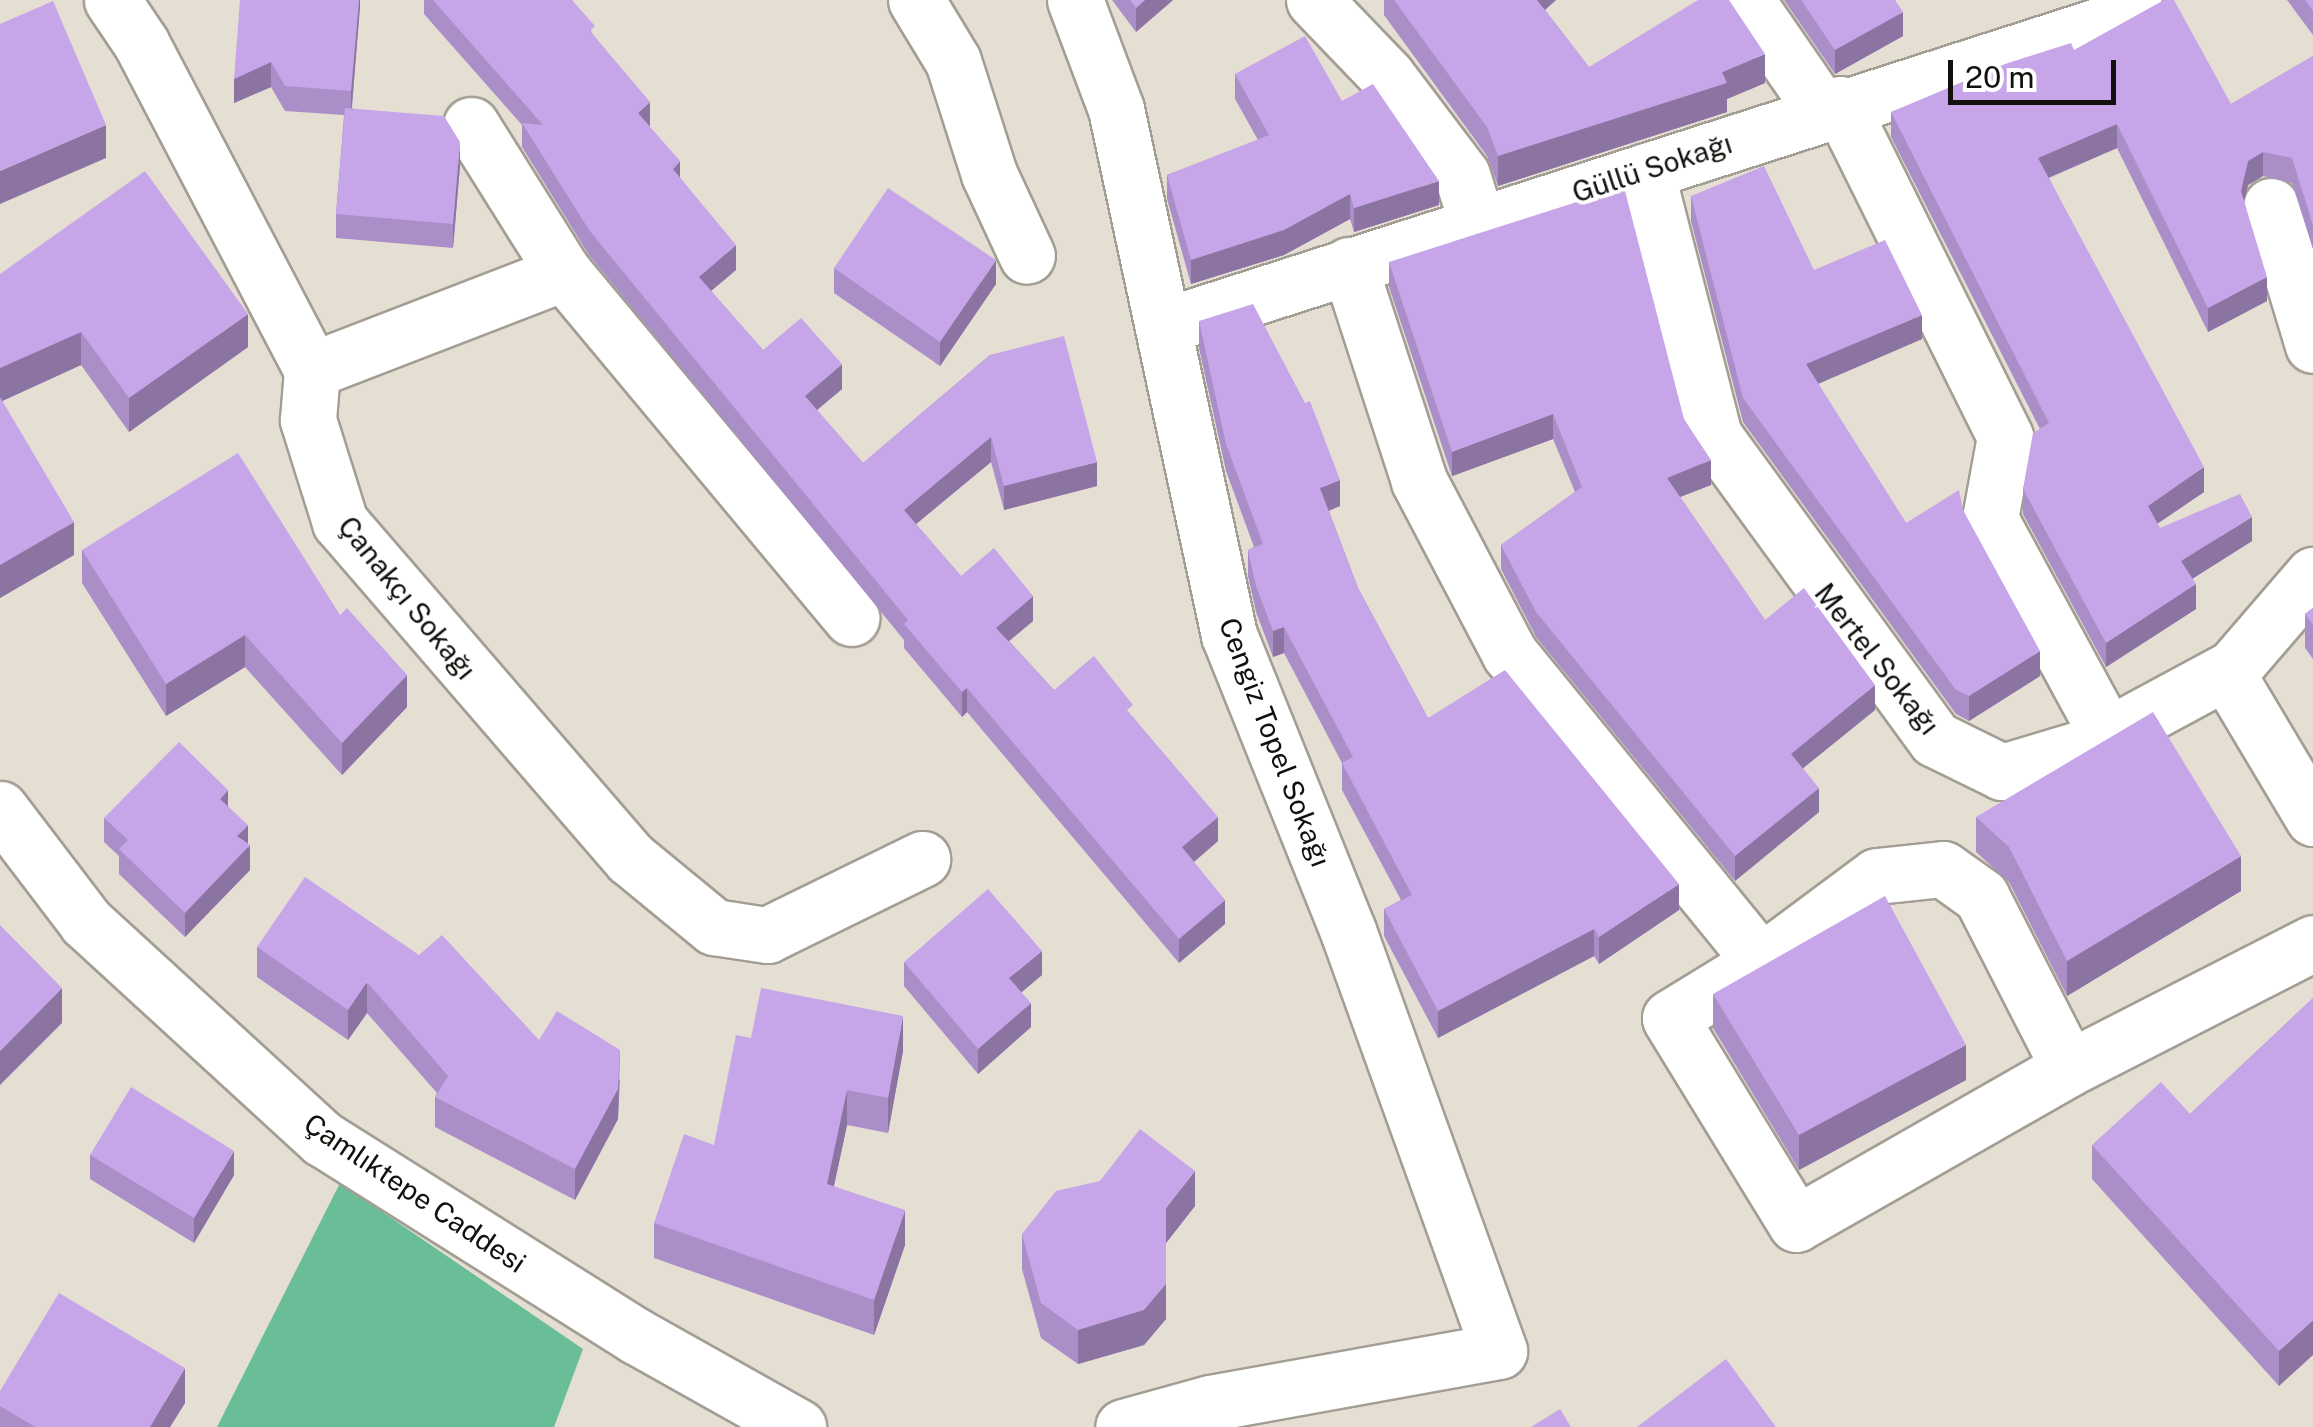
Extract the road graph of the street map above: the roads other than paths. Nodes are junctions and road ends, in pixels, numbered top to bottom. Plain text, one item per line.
1 (112, 0) edge
2 (916, 0) edge
3 (1075, 0) edge
4 (1314, 0) edge
5 (1746, 0) edge
6 (2134, 0) edge
7 (1831, 107) junction
8 (471, 125) dead end
9 (1646, 172) junction
10 (2272, 206) dead end
11 (1476, 223) junction
12 (1027, 256) dead end
13 (1349, 265) junction
14 (564, 272) junction
15 (1164, 326) junction
16 (2313, 344) edge
17 (312, 370) junction
18 (2313, 575) edge
19 (851, 618) dead end
20 (2226, 672) junction
21 (2108, 736) junction
22 (0, 809) edge
23 (2313, 818) edge
24 (922, 859) dead end
25 (2313, 943) edge
26 (1761, 962) junction
27 (2069, 1068) junction
28 (1134, 1426) edge
29 (798, 1427) edge

1 - 17 street
2 - 12 street
3 - 15 street, Cengiz Topel Sokağı
4 - 11 street
5 - 7 street
6 - 7 street, Güllü Sokağı
7 - 9 street, Güllü Sokağı
7 - 21 street
8 - 14 street
9 - 11 street, Güllü Sokağı
9 - 21 street, Mertel Sokağı
10 - 16 street
11 - 13 street, Güllü Sokağı
13 - 15 street, Güllü Sokağı
13 - 26 street
14 - 17 street
14 - 19 street
15 - 28 street, Cengiz Topel Sokağı
17 - 24 street, Çanakçı Sokağı
18 - 20 street, Mertel Sokağı
20 - 21 street, Mertel Sokağı
20 - 23 street
22 - 29 street, Çamlıktepe Caddesi
25 - 27 street
26 - 27 street
26 - 27 street

